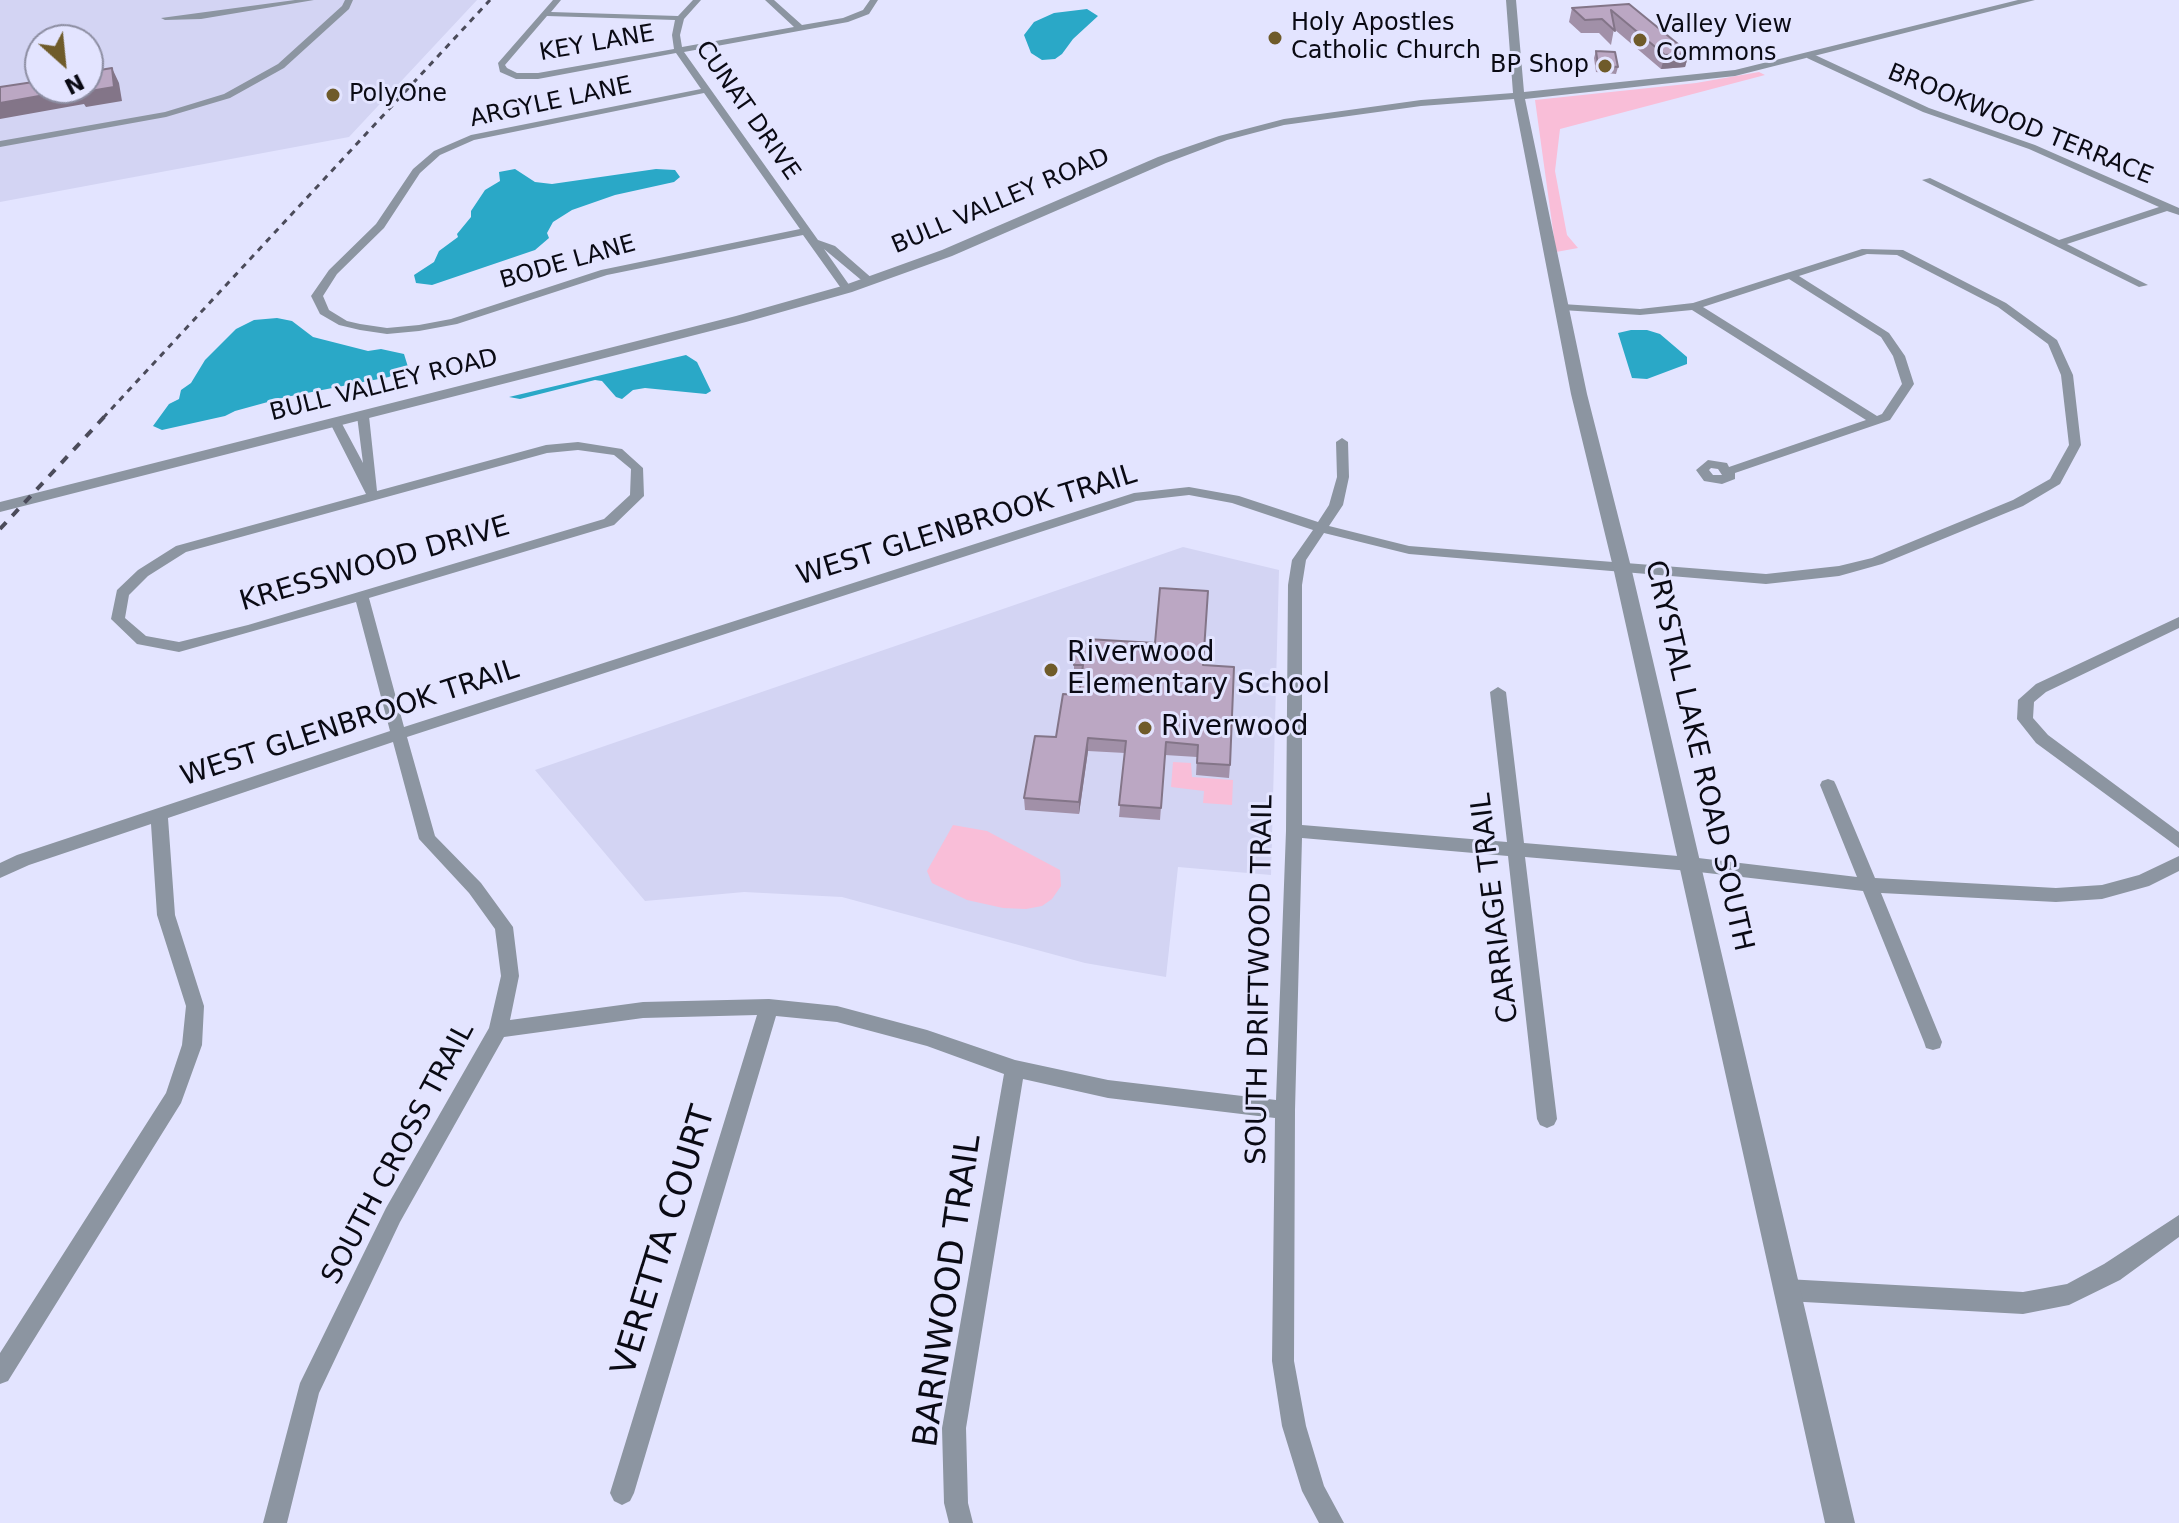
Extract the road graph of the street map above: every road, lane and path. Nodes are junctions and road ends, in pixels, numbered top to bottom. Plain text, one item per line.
1 (310, 0) edge
2 (349, 0) edge
3 (557, 0) edge
4 (697, 0) edge
5 (769, 0) edge
6 (874, 0) edge
7 (1511, 0) edge
8 (2030, 0) edge
9 (547, 14) junction
10 (165, 18) dead end
11 (680, 18) junction
12 (800, 28) junction
13 (678, 50) junction
14 (1806, 57) junction
15 (1527, 78) junction
16 (708, 90) junction
17 (1595, 90) junction
18 (1519, 94) junction
19 (1421, 103) junction
20 (1523, 115) junction
21 (0, 144) edge
22 (1927, 180) dead end
23 (2168, 207) junction
24 (2179, 212) edge
25 (806, 231) junction
26 (816, 243) junction
27 (2057, 244) junction
28 (1790, 275) junction
29 (870, 282) junction
30 (2143, 285) dead end
31 (847, 289) junction
32 (1694, 306) junction
33 (1562, 307) junction
34 (343, 323) joint
35 (363, 416) junction
36 (1876, 421) junction
37 (336, 423) junction
38 (1342, 442) dead end
39 (1729, 471) dead end
40 (373, 496) junction
41 (0, 507) edge
42 (1321, 528) junction
43 (1622, 567) junction
44 (361, 596) junction
45 (2179, 622) edge
46 (1498, 692) dead end
47 (398, 735) junction
48 (1828, 785) dead end
49 (159, 814) junction
50 (1294, 831) junction
51 (2179, 841) edge
52 (1515, 850) junction
53 (2179, 863) edge
54 (1690, 864) junction
55 (0, 871) edge
56 (1868, 885) junction
57 (769, 1007) junction
58 (498, 1030) junction
59 (1933, 1042) dead end
60 (1015, 1069) junction
61 (1285, 1110) junction
62 (1547, 1119) dead end
63 (2179, 1225) edge
64 (1786, 1290) junction
65 (0, 1373) edge
66 (622, 1493) dead end
67 (275, 1523) edge
68 (961, 1523) edge
69 (1332, 1523) edge
70 (1840, 1523) edge

1 - 10 street
2 - 21 street
3 - 9 street
4 - 11 street, CUNAT DRIVE
5 - 12 street
6 - 12 street
7 - 15 street, CRYSTAL LAKE ROAD SOUTH
8 - 14 street, BULL VALLEY ROAD
9 - 11 street
9 - 13 street, KEY LANE
11 - 13 street, CUNAT DRIVE
12 - 13 street
13 - 16 street, CUNAT DRIVE
14 - 17 street, BULL VALLEY ROAD
14 - 23 street, BROOKWOOD TERRACE
15 - 17 street
15 - 18 street, CRYSTAL LAKE ROAD SOUTH
16 - 25 street, CUNAT DRIVE
16 - 34 street, ARGYLE LANE
17 - 18 street, BULL VALLEY ROAD
18 - 19 street, BULL VALLEY ROAD
18 - 20 street, CRYSTAL LAKE ROAD SOUTH
19 - 20 street
19 - 29 street, BULL VALLEY ROAD
20 - 33 street, CRYSTAL LAKE ROAD SOUTH
22 - 27 street
23 - 24 street, BROOKWOOD TERRACE
23 - 27 street
25 - 26 street, CUNAT DRIVE
25 - 34 street, BODE LANE
26 - 29 street, CUNAT DRIVE
26 - 31 street, CUNAT DRIVE
27 - 30 street
28 - 32 street
28 - 36 street
28 - 43 street, WEST GLENBROOK TRAIL
29 - 31 street, BULL VALLEY ROAD
31 - 35 street, BULL VALLEY ROAD
32 - 33 street
32 - 36 street
33 - 43 street, CRYSTAL LAKE ROAD SOUTH
35 - 37 street, BULL VALLEY ROAD
35 - 40 street
36 - 39 street
37 - 40 street
37 - 41 street, BULL VALLEY ROAD
38 - 42 street, SOUTH DRIFTWOOD TRAIL
40 - 44 street, KRESSWOOD DRIVE
40 - 44 street, KRESSWOOD DRIVE
42 - 43 street, WEST GLENBROOK TRAIL
42 - 47 street, WEST GLENBROOK TRAIL
42 - 50 street, SOUTH DRIFTWOOD TRAIL
43 - 54 street, CRYSTAL LAKE ROAD SOUTH
44 - 47 street, SOUTH CROSS TRAIL
45 - 51 street
46 - 52 street, CARRIAGE TRAIL
47 - 49 street, WEST GLENBROOK TRAIL
47 - 58 street, SOUTH CROSS TRAIL
48 - 56 street
49 - 55 street, WEST GLENBROOK TRAIL
49 - 65 street
50 - 52 street
50 - 61 street, SOUTH DRIFTWOOD TRAIL
52 - 54 street
52 - 62 street, CARRIAGE TRAIL
53 - 56 street
54 - 56 street
54 - 64 street, CRYSTAL LAKE ROAD SOUTH
56 - 59 street
57 - 58 street
57 - 60 street
57 - 66 street, VERETTA COURT
58 - 67 street, SOUTH CROSS TRAIL
60 - 61 street
60 - 68 street, BARNWOOD TRAIL
61 - 69 street, SOUTH DRIFTWOOD TRAIL
63 - 64 street
64 - 70 street, CRYSTAL LAKE ROAD SOUTH

